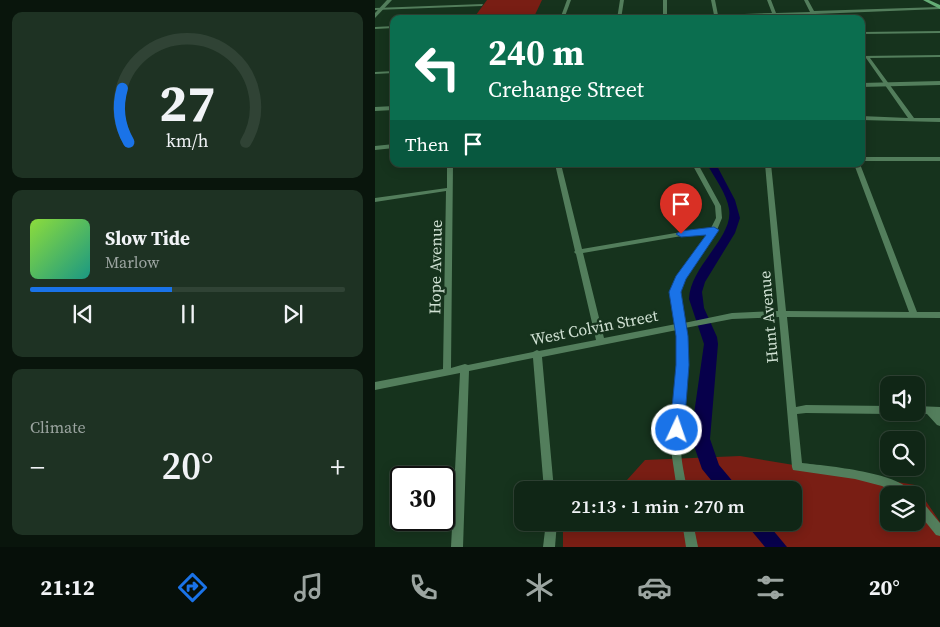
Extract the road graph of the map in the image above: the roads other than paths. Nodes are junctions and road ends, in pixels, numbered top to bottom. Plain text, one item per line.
1 (390, 0) edge
2 (569, 0) edge
3 (622, 0) edge
4 (665, 0) edge
5 (713, 0) edge
6 (769, 0) edge
7 (806, 0) edge
8 (925, 0) edge
9 (482, 5) dead end
10 (940, 8) edge
11 (375, 9) edge
12 (382, 9) junction
13 (810, 13) junction
14 (774, 14) junction
15 (563, 15) edge
16 (620, 15) edge
17 (665, 15) edge
18 (717, 15) edge
19 (759, 15) edge
20 (375, 16) edge
21 (390, 27) edge
22 (375, 28) edge
23 (940, 32) edge
24 (865, 33) edge
25 (940, 56) edge
26 (865, 57) edge
27 (865, 58) edge
28 (390, 72) edge
29 (375, 73) edge
30 (940, 83) edge
31 (887, 84) junction
32 (865, 85) edge
33 (390, 108) edge
34 (375, 109) edge
35 (865, 118) edge
36 (912, 119) junction
37 (940, 120) edge
38 (390, 146) edge
39 (375, 148) edge
40 (865, 159) edge
41 (940, 160) edge
42 (450, 167) edge
43 (559, 167) edge
44 (697, 167) edge
45 (768, 167) edge
46 (858, 167) edge
47 (450, 189) junction
48 (375, 200) edge
49 (714, 230) junction
50 (578, 252) junction
51 (783, 314) junction
52 (914, 315) junction
53 (940, 315) edge
54 (681, 326) junction
55 (600, 340) junction
56 (537, 353) junction
57 (465, 367) junction
58 (447, 371) junction
59 (375, 386) edge
60 (880, 410) edge
61 (792, 411) junction
62 (935, 411) edge
63 (940, 422) edge
64 (548, 481) edge
65 (681, 481) edge
66 (892, 486) edge
67 (925, 513) edge
68 (551, 531) edge
69 (689, 531) edge
70 (940, 531) edge
71 (457, 547) edge
72 (549, 547) edge
73 (692, 547) edge

1 - 12 street
2 - 15 street
3 - 16 street
4 - 17 street
5 - 18 street
6 - 14 street
7 - 13 street
8 - 10 main road
9 - 12 street
10 - 13 street
11 - 12 street
12 - 20 street
13 - 14 street
14 - 19 street
21 - 22 street
23 - 24 street
25 - 26 street
27 - 31 street
28 - 29 street
30 - 31 street
31 - 32 street
31 - 36 street
33 - 34 street
35 - 36 street
36 - 37 street
38 - 39 street
40 - 41 street
42 - 47 street, Hope Avenue
43 - 50 street
44 - 49 street
45 - 51 street, Hunt Avenue
46 - 52 street
47 - 48 street
47 - 58 street, Hope Avenue
49 - 50 street
49 - 54 street
50 - 55 street
51 - 52 street, West Colvin Street
51 - 54 street, West Colvin Street
51 - 61 street, Hunt Avenue
52 - 53 street, West Colvin Street
54 - 55 street, West Colvin Street
54 - 65 street
55 - 56 street, West Colvin Street
56 - 57 street, West Colvin Street
56 - 64 street
57 - 58 street, West Colvin Street
57 - 71 street
58 - 59 street, West Colvin Street
60 - 61 street
61 - 66 street, Hunt Avenue
62 - 63 street
67 - 70 street
68 - 72 street
69 - 73 street

